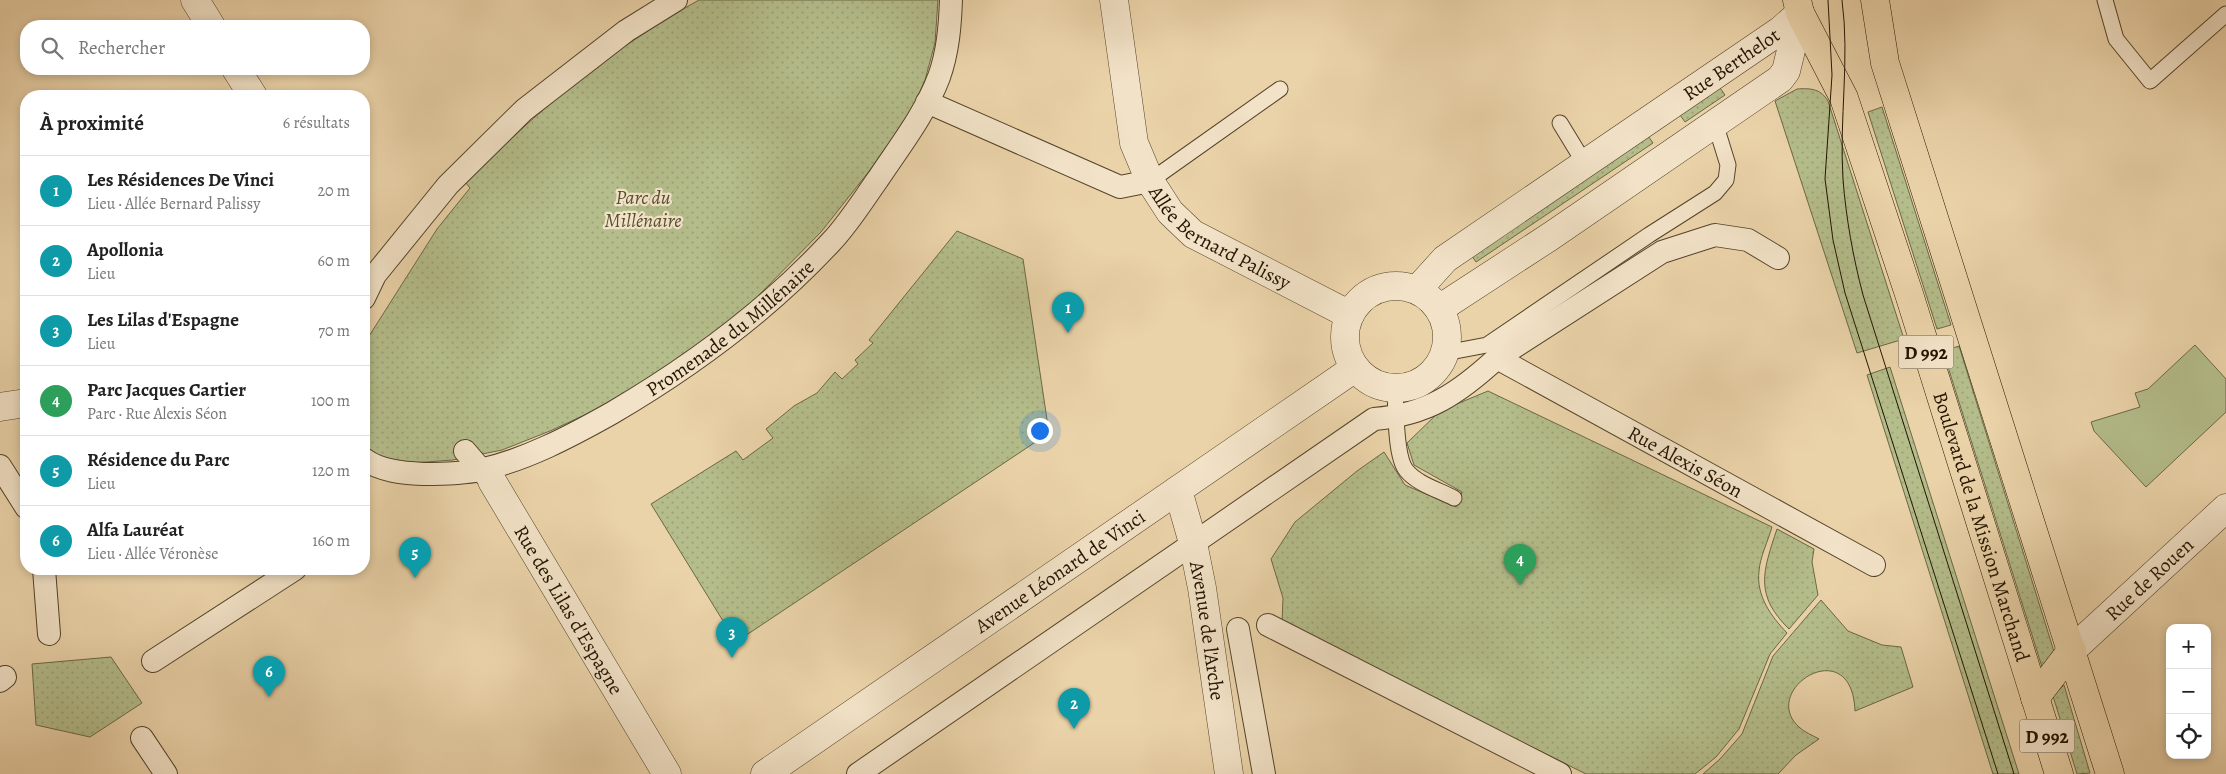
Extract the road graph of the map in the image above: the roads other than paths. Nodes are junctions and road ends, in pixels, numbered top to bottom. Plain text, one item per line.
1 (195, 0) edge
2 (676, 0) edge
3 (951, 0) edge
4 (1114, 0) edge
5 (1874, 0) edge
6 (2105, 0) edge
7 (1798, 6) edge
8 (650, 7) edge
9 (2226, 14) edge
10 (207, 20) edge
11 (240, 75) edge
12 (1280, 89) dead end
13 (249, 90) edge
14 (927, 102) junction
15 (1560, 123) dead end
16 (1715, 123) junction
17 (1585, 164) junction
18 (1150, 181) junction
19 (1778, 258) dead end
20 (373, 273) edge
21 (1417, 290) junction
22 (1439, 309) junction
23 (1350, 315) junction
24 (1445, 353) junction
25 (1497, 358) junction
26 (1354, 368) junction
27 (1395, 389) junction
28 (20, 404) edge
29 (0, 407) edge
30 (1396, 417) junction
31 (465, 451) dead end
32 (0, 466) edge
33 (370, 468) edge
34 (486, 476) junction
35 (1178, 490) junction
36 (20, 498) edge
37 (1454, 498) dead end
38 (2226, 508) edge
39 (1193, 543) junction
40 (1874, 565) dead end
41 (44, 575) edge
42 (286, 575) edge
43 (1268, 624) dead end
44 (1238, 629) dead end
45 (48, 634) dead end
46 (2072, 650) junction
47 (153, 661) dead end
48 (2035, 698) junction
49 (142, 738) dead end
50 (166, 774) edge
51 (667, 774) edge
52 (765, 774) edge
53 (858, 774) edge
54 (1229, 774) edge
55 (1264, 774) edge
56 (1560, 774) edge
57 (2059, 774) edge
58 (2110, 774) edge

1 - 10 street
2 - 8 street
3 - 14 street, Promenade du Millénaire
4 - 18 street
5 - 46 main road, D 992
6 - 9 lane
7 - 16 street, Rue Berthelot
7 - 17 street, Rue Berthelot
7 - 48 main road, Boulevard de la Mission Marchand / D 992
8 - 20 street
11 - 13 street
12 - 18 lane
14 - 18 street, Allée Bernard Palissy
14 - 34 street, Promenade du Millénaire
15 - 17 lane
16 - 22 street, Rue Berthelot
16 - 24 lane
17 - 21 street, Rue Berthelot
18 - 23 street, Allée Bernard Palissy
19 - 25 street
21 - 22 street
21 - 23 street
22 - 24 street
23 - 26 street
24 - 27 street
25 - 30 street
25 - 40 street, Rue Alexis Séon
26 - 27 street
26 - 35 street, Avenue Léonard de Vinci
27 - 30 lane
28 - 29 street
30 - 37 lane
30 - 39 street
31 - 34 street, Rue des Lilas d'Espagne
32 - 36 street
33 - 34 street, Promenade du Millénaire
34 - 51 street, Rue des Lilas d'Espagne
35 - 39 street, Avenue de l'Arche
35 - 52 street, Avenue Léonard de Vinci
38 - 46 street, Rue de Rouen
39 - 53 street
39 - 54 street, Avenue de l'Arche
41 - 45 street
42 - 47 street
43 - 56 street
44 - 55 street, Avenue de l'Arche
46 - 48 main road
46 - 58 main road, D 992
48 - 57 main road, Boulevard de la Mission Marchand / D 992
49 - 50 street

